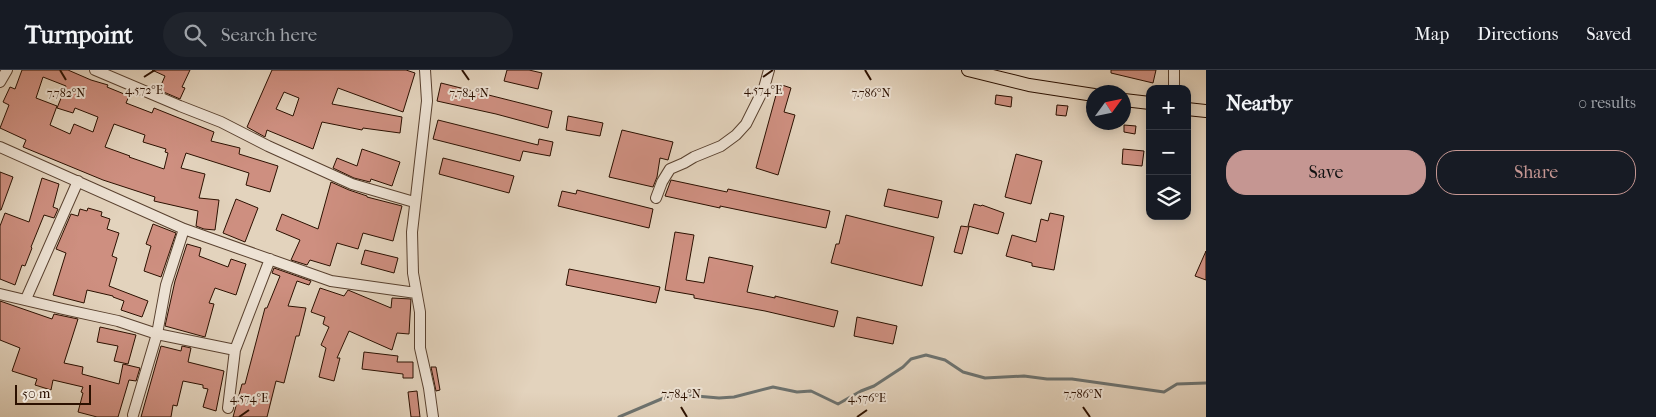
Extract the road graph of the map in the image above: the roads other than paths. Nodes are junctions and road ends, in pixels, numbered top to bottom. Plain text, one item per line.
1 (7, 70) edge
2 (95, 70) edge
3 (426, 70) edge
4 (769, 70) edge
5 (968, 70) edge
6 (1174, 70) edge
7 (0, 82) edge
8 (1174, 85) edge
9 (1086, 95) edge
10 (1131, 101) edge
11 (1146, 103) edge
12 (1191, 109) edge
13 (1206, 111) edge
14 (0, 147) edge
15 (78, 181) junction
16 (656, 198) dead end
17 (414, 202) junction
18 (184, 229) junction
19 (270, 259) junction
20 (416, 293) junction
21 (0, 294) edge
22 (26, 299) junction
23 (157, 334) junction
24 (234, 350) junction
25 (228, 408) dead end
26 (134, 415) dead end
27 (433, 417) edge

1 - 7 street
2 - 17 street
3 - 17 street
4 - 16 street
5 - 9 main road
6 - 8 street
10 - 11 main road
12 - 13 main road
14 - 15 street
15 - 18 street
15 - 22 street
17 - 20 street
18 - 19 street
18 - 23 street
19 - 20 street
19 - 24 street
20 - 27 street
21 - 22 street
22 - 23 street
23 - 24 street
23 - 26 street
24 - 25 street

